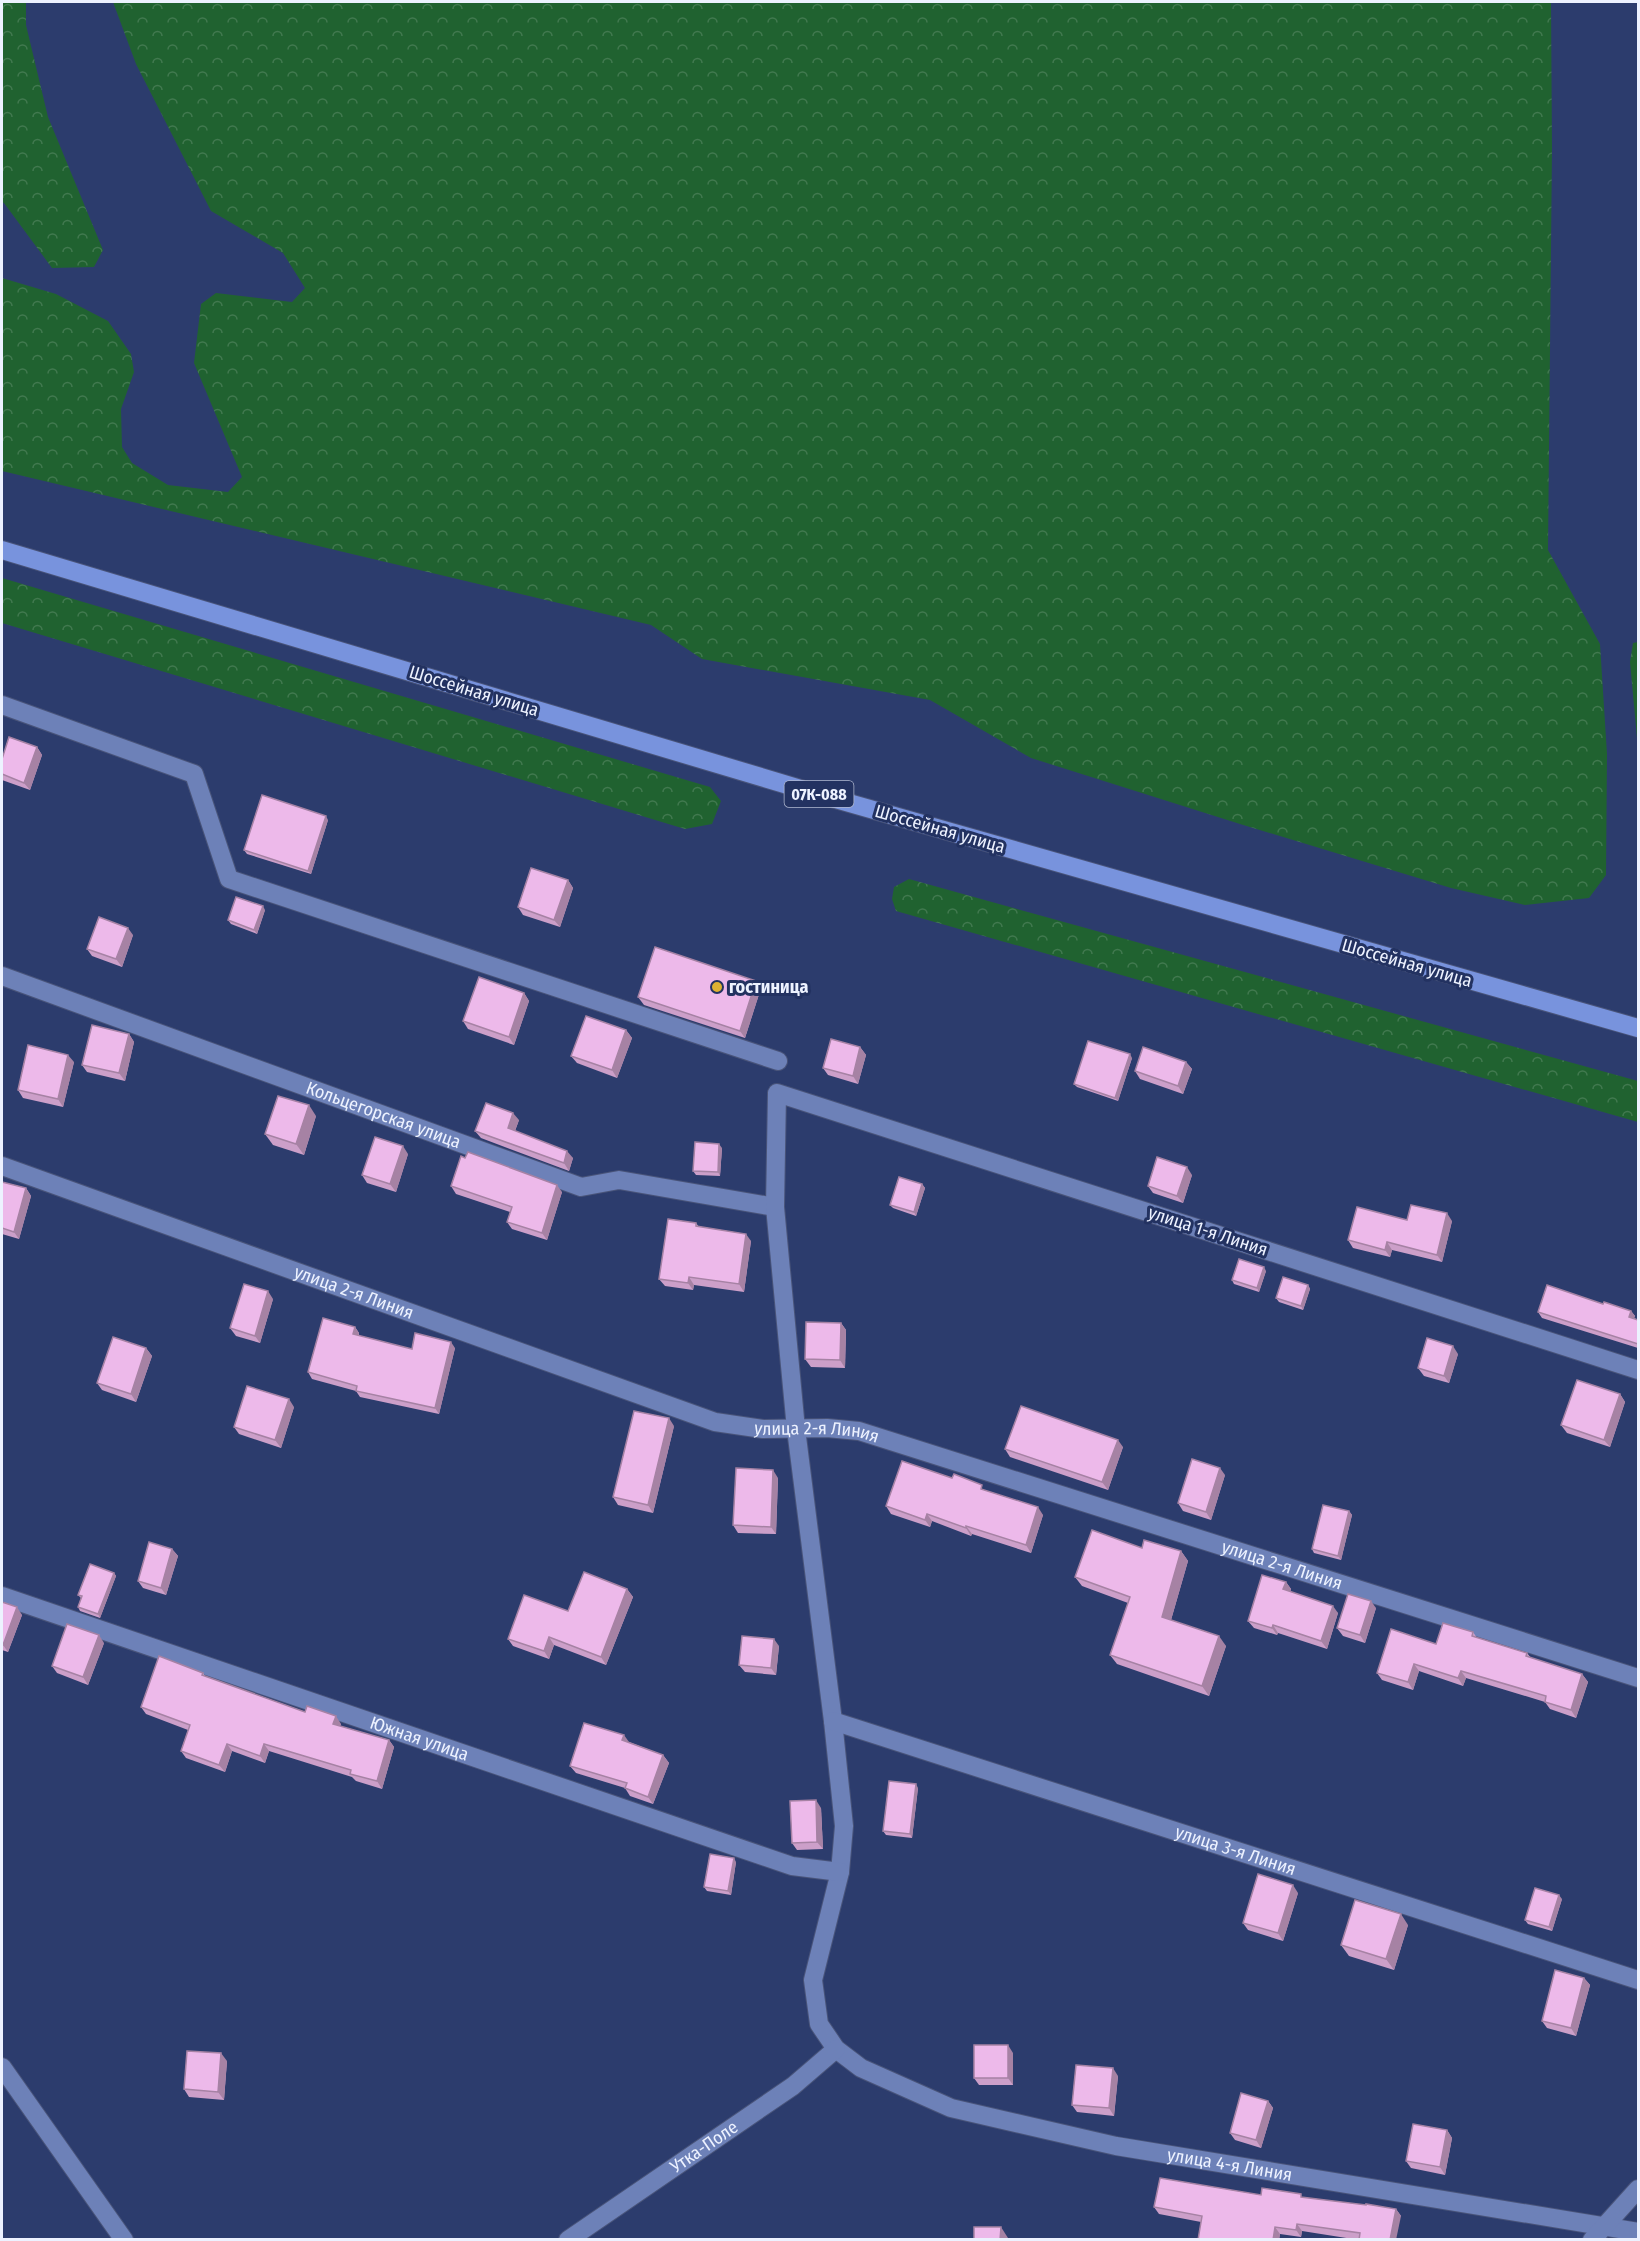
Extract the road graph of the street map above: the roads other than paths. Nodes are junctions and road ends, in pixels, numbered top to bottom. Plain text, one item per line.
1 (2, 550) edge
2 (2, 705) edge
3 (2, 976) edge
4 (1638, 1028) edge
5 (778, 1061) dead end
6 (777, 1093) joint
7 (2, 1166) edge
8 (775, 1207) junction
9 (1638, 1370) edge
10 (796, 1429) junction
11 (2, 1596) edge
12 (1638, 1678) edge
13 (834, 1721) junction
14 (840, 1872) junction
15 (1638, 1980) edge
16 (836, 2049) junction
17 (2, 2067) edge
18 (1638, 2189) edge
19 (1638, 2232) edge
20 (1598, 2233) edge
21 (124, 2240) edge
22 (568, 2240) edge

1 - 4 main road, Шоссейная улица / 07К-088
2 - 5 street
3 - 8 street, Кольцегорская улица
6 - 8 street, улица 4-я Линия
6 - 9 street, улица 1-я Линия
7 - 10 street, улица 2-я Линия
8 - 10 street, улица 4-я Линия
10 - 12 street, улица 2-я Линия
10 - 13 street, улица 4-я Линия
11 - 14 street, Южная улица
13 - 14 street, улица 4-я Линия
13 - 15 street, улица 3-я Линия
14 - 16 street, улица 4-я Линия
16 - 20 street, улица 4-я Линия
16 - 22 street, Утка-Поле
17 - 21 street
18 - 20 street
19 - 20 street, улица 4-я Линия

